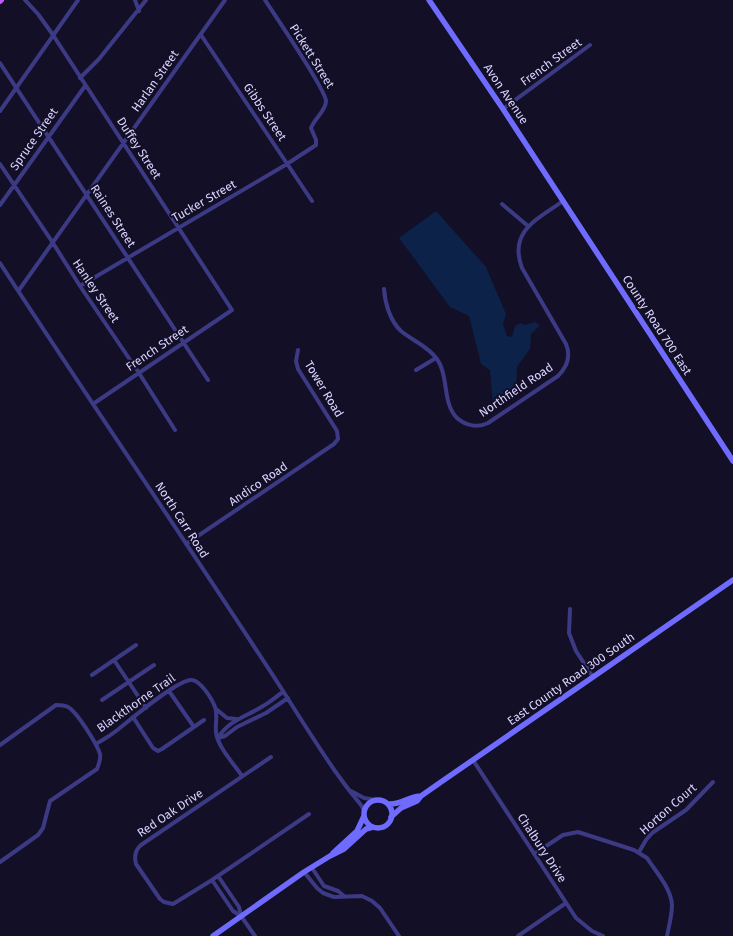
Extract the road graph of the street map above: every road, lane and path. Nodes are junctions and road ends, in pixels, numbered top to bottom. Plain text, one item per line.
1 (25, 0) edge
2 (78, 0) edge
3 (135, 0) edge
4 (146, 0) edge
5 (225, 0) edge
6 (265, 0) edge
7 (429, 0) edge
8 (139, 11) junction
9 (53, 35) junction
10 (201, 35) junction
11 (590, 45) dead end
12 (0, 63) edge
13 (80, 78) junction
14 (85, 86) junction
15 (16, 87) junction
16 (503, 109) junction
17 (0, 111) edge
18 (314, 122) joint
19 (48, 137) junction
20 (124, 144) junction
21 (0, 164) edge
22 (287, 164) junction
23 (14, 185) junction
24 (87, 195) junction
25 (312, 201) dead end
26 (563, 201) junction
27 (502, 204) dead end
28 (0, 205) edge
29 (528, 226) junction
30 (178, 227) junction
31 (53, 243) junction
32 (128, 257) junction
33 (0, 263) edge
34 (80, 286) junction
35 (384, 289) dead end
36 (19, 290) junction
37 (232, 310) joint
38 (184, 342) junction
39 (298, 350) dead end
40 (436, 358) junction
41 (416, 370) dead end
42 (139, 373) junction
43 (208, 380) dead end
44 (93, 404) junction
45 (175, 430) dead end
46 (338, 438) joint
47 (733, 461) edge
48 (186, 544) junction
49 (733, 580) edge
50 (570, 609) dead end
51 (136, 645) dead end
52 (114, 660) junction
53 (154, 665) dead end
54 (92, 675) dead end
55 (593, 677) junction
56 (129, 682) junction
57 (169, 691) junction
58 (284, 692) junction
59 (288, 698) junction
60 (102, 700) dead end
61 (146, 708) junction
62 (216, 709) junction
63 (133, 717) junction
64 (236, 719) junction
65 (204, 720) dead end
66 (194, 727) junction
67 (218, 738) junction
68 (0, 744) edge
69 (96, 744) junction
70 (271, 758) dead end
71 (473, 760) junction
72 (242, 776) junction
73 (713, 782) dead end
74 (347, 788) junction
75 (421, 796) junction
76 (376, 800) junction
77 (388, 804) junction
78 (309, 814) dead end
79 (364, 814) junction
80 (391, 817) junction
81 (373, 827) junction
82 (639, 852) junction
83 (534, 854) junction
84 (330, 856) junction
85 (0, 862) edge
86 (312, 868) junction
87 (304, 872) junction
88 (218, 876) junction
89 (212, 880) junction
90 (345, 896) junction
91 (566, 903) junction
92 (241, 916) junction
93 (213, 936) edge
94 (255, 936) edge
95 (399, 936) edge
96 (518, 936) edge
97 (603, 936) edge
98 (667, 936) edge

1 - 9 street, Duffey Street
2 - 9 street
3 - 8 street
4 - 8 street
5 - 10 street, Harlan Street
6 - 18 street, Pickett Street
7 - 16 street, Avon Avenue
8 - 13 street
9 - 13 street, Duffey Street
9 - 15 street
10 - 20 street, Harlan Street
10 - 22 street, Gibbs Street
11 - 16 street, French Street
12 - 15 street, Raines Street
13 - 14 street, Duffey Street
14 - 19 street, Spruce Street
14 - 20 street, Duffey Street
15 - 17 street
15 - 19 street, Raines Street
16 - 26 street, Avon Avenue
18 - 22 street, Tucker Street
19 - 23 street, Spruce Street
19 - 24 street, Raines Street
20 - 24 street, Harlan Street
20 - 30 street, Duffey Street
21 - 23 street, Hanley Street
22 - 25 street, Gibbs Street
22 - 30 street, Tucker Street
23 - 28 street, Spruce Street
23 - 31 street, Hanley Street
24 - 31 street, Harlan Street
24 - 32 street, Raines Street
26 - 29 street, Northfield Road
26 - 47 street, County Road 700 East
27 - 29 street
29 - 40 street, Northfield Road
30 - 32 street, Tucker Street
30 - 37 street, Duffey Street
31 - 34 street, Hanley Street
31 - 36 street, Harlan Street
32 - 34 street, Tucker Street
32 - 38 street, Raines Street
33 - 36 street, North Carr Road
34 - 42 street, Hanley Street
35 - 40 street, Northfield Road
36 - 44 street, North Carr Road
37 - 38 street, French Street
38 - 42 street, French Street
38 - 43 street, Raines Street
39 - 46 street, Tower Road
40 - 41 street
42 - 44 street, French Street
42 - 45 street, Hanley Street
44 - 48 street, North Carr Road
46 - 48 street, Andico Road
48 - 58 street, North Carr Road
49 - 55 street, East County Road 300 South
50 - 55 street
51 - 52 street
52 - 54 street
52 - 56 street
53 - 56 street
55 - 71 street, East County Road 300 South
56 - 60 street
56 - 61 street
57 - 61 street, Blackthorne Trail
57 - 62 street, Blackthorne Trail
57 - 66 street
58 - 59 street, North Carr Road
58 - 64 street
59 - 67 street
59 - 74 street, North Carr Road
61 - 63 street, Blackthorne Trail
62 - 64 street
62 - 67 street
63 - 66 street
63 - 69 street, Blackthorne Trail
64 - 67 street
65 - 66 street
67 - 72 street
68 - 69 street
69 - 85 street
70 - 72 street, Red Oak Drive
71 - 75 street, East County Road 300 South
71 - 83 street, Chalbury Drive
72 - 89 street, Red Oak Drive
73 - 82 street, Horton Court
74 - 76 street
74 - 79 street, North Carr Road
75 - 77 street, East County Road 300 South
75 - 80 street, East County Road 300 South
76 - 77 street
76 - 79 street
77 - 80 street
78 - 88 street, Red Oak Drive
79 - 81 street
79 - 84 street
80 - 81 street
81 - 84 street
82 - 83 street
82 - 98 street
83 - 91 street, Chalbury Drive
84 - 86 street
86 - 87 street
86 - 90 street
87 - 90 street
87 - 92 street
88 - 89 street, Red Oak Drive
88 - 92 street
89 - 92 street
90 - 95 street
91 - 96 street
91 - 97 street, Chalbury Drive
92 - 93 street
92 - 94 street

